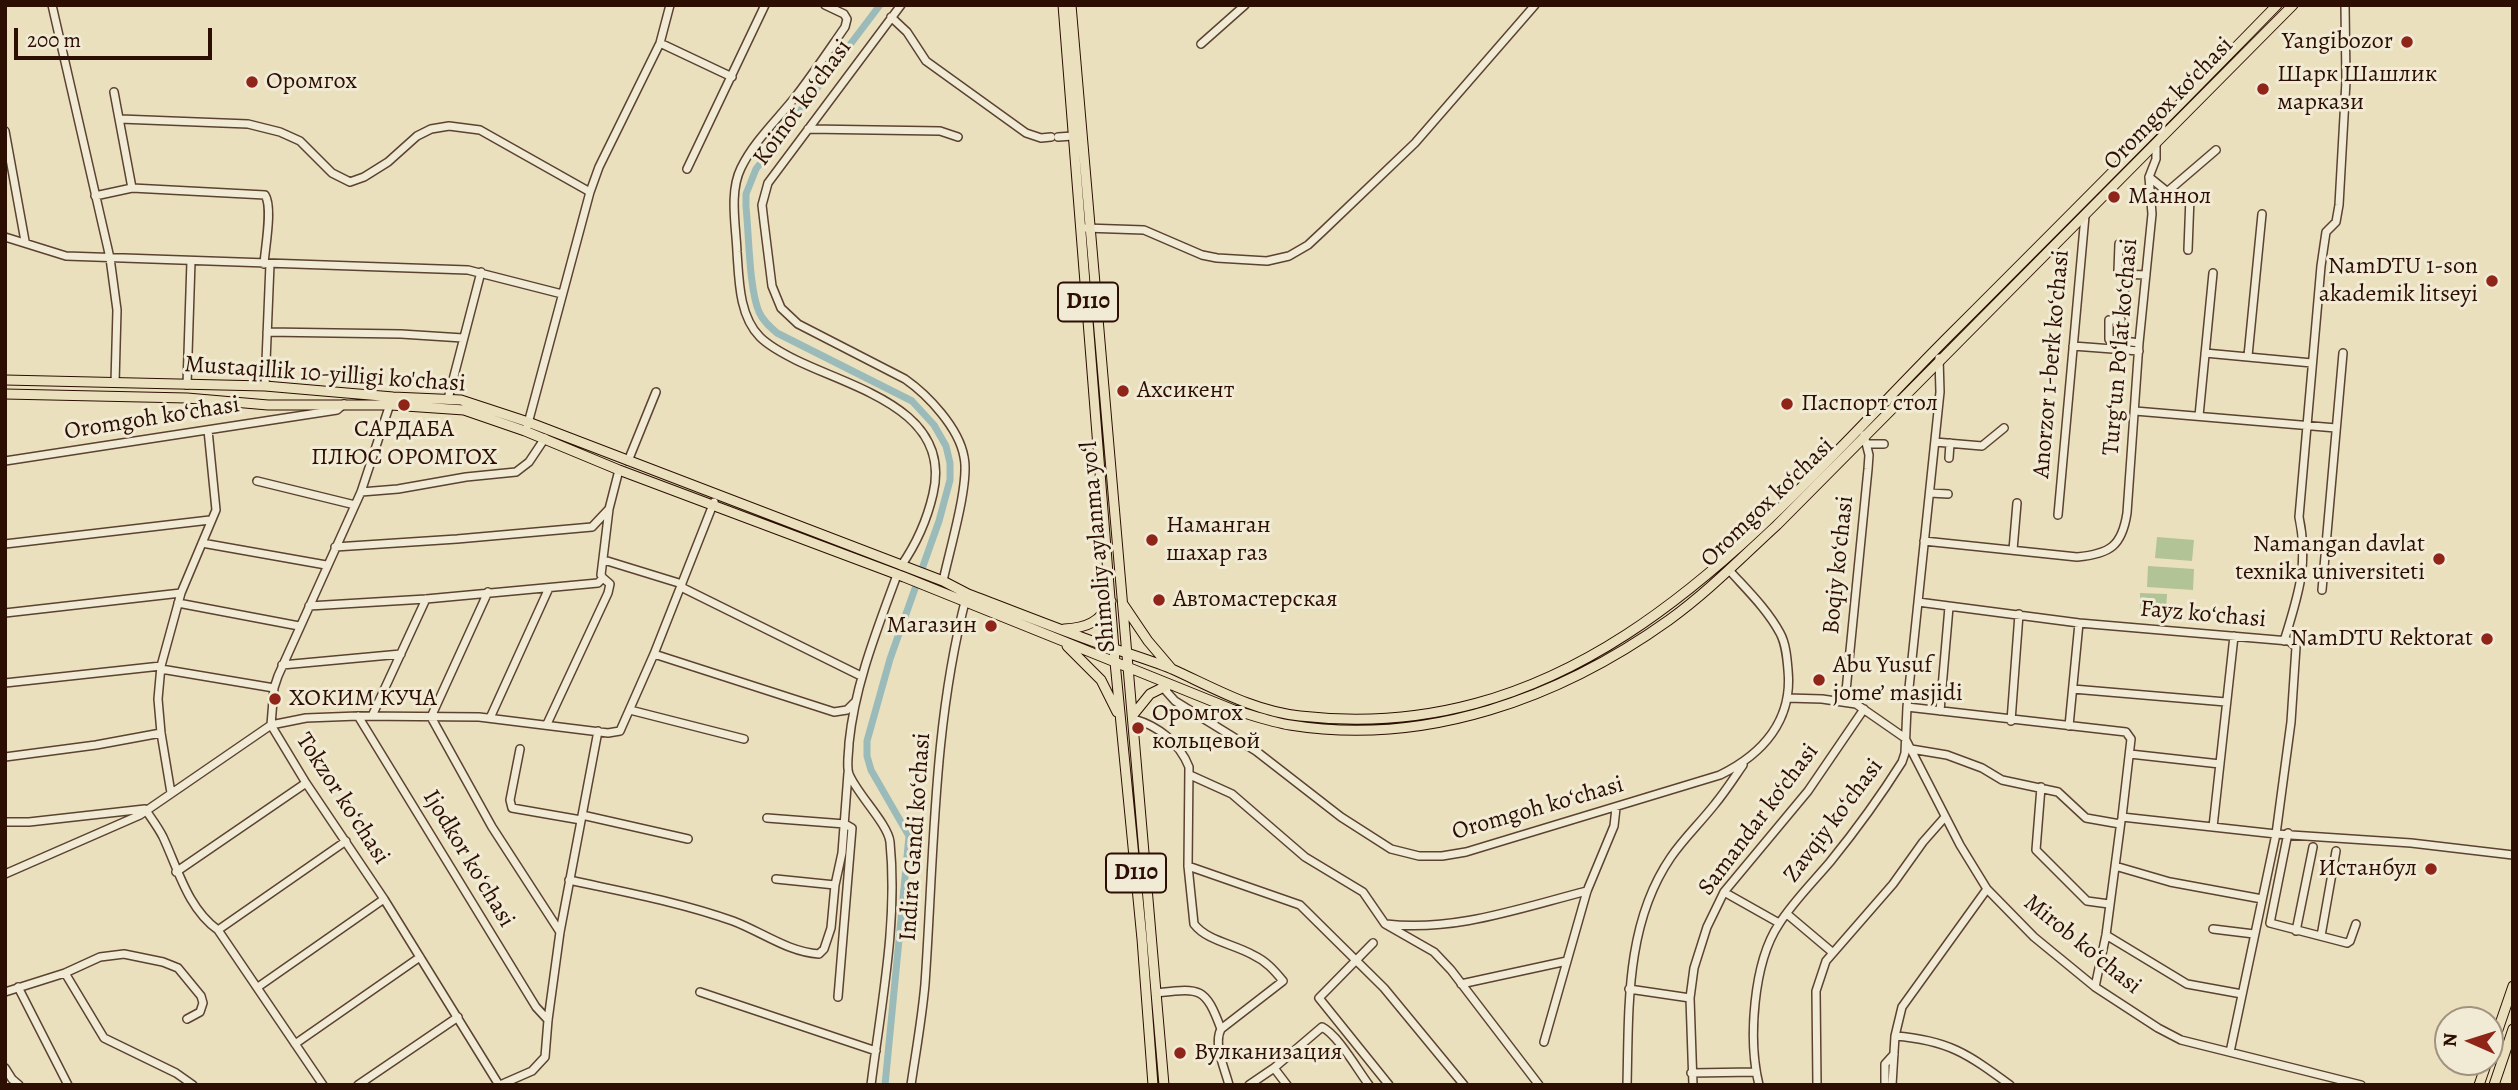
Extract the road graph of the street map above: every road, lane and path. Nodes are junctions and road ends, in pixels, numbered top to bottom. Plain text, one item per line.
1 (52, 5) edge
2 (670, 5) edge
3 (765, 5) edge
4 (825, 5) edge
5 (901, 5) edge
6 (1063, 5) edge
7 (1071, 5) edge
8 (1245, 5) edge
9 (1535, 5) edge
10 (2277, 5) edge
11 (2293, 5) edge
12 (2345, 5) edge
13 (891, 17) junction
14 (660, 43) junction
15 (1200, 44) dead end
16 (733, 77) junction
17 (114, 92) dead end
18 (120, 119) junction
19 (808, 129) junction
20 (5, 131) edge
21 (1073, 136) junction
22 (958, 137) dead end
23 (2156, 144) junction
24 (2216, 150) dead end
25 (687, 169) dead end
26 (2149, 177) junction
27 (132, 188) junction
28 (590, 192) junction
29 (2092, 192) junction
30 (2167, 192) junction
31 (94, 196) junction
32 (2100, 201) junction
33 (2262, 214) dead end
34 (2085, 216) junction
35 (1086, 228) junction
36 (5, 237) edge
37 (25, 242) junction
38 (2119, 244) dead end
39 (2188, 250) dead end
40 (110, 258) junction
41 (191, 261) junction
42 (267, 264) junction
43 (481, 272) junction
44 (2213, 273) dead end
45 (2126, 274) junction
46 (2146, 275) junction
47 (2126, 289) dead end
48 (562, 294) junction
49 (2121, 320) dead end
50 (267, 332) junction
51 (463, 338) junction
52 (2073, 346) junction
53 (2139, 346) junction
54 (1935, 350) junction
55 (2206, 353) junction
56 (2343, 353) dead end
57 (2248, 356) junction
58 (1940, 360) junction
59 (2312, 363) junction
60 (5, 380) edge
61 (115, 383) junction
62 (187, 385) junction
63 (265, 386) junction
64 (656, 392) dead end
65 (5, 394) edge
66 (448, 399) junction
67 (392, 401) junction
68 (344, 404) junction
69 (2134, 411) junction
70 (2199, 416) junction
71 (527, 426) junction
72 (2306, 426) junction
73 (2004, 428) dead end
74 (2336, 428) junction
75 (208, 430) junction
76 (1864, 436) junction
77 (545, 438) junction
78 (1935, 442) junction
79 (1950, 443) junction
80 (1884, 444) dead end
81 (1949, 457) dead end
82 (5, 461) edge
83 (628, 461) junction
84 (619, 470) junction
85 (257, 481) dead end
86 (361, 492) junction
87 (1930, 493) junction
88 (1948, 494) dead end
89 (715, 499) junction
90 (2017, 503) dead end
91 (355, 505) junction
92 (609, 509) junction
93 (2058, 515) dead end
94 (210, 520) junction
95 (1924, 541) junction
96 (202, 543) junction
97 (5, 544) edge
98 (335, 547) junction
99 (2012, 551) junction
100 (604, 560) junction
101 (326, 565) junction
102 (1730, 569) junction
103 (902, 571) junction
104 (603, 578) junction
105 (939, 580) junction
106 (682, 586) junction
107 (549, 588) junction
108 (2322, 590) dead end
109 (488, 592) junction
110 (181, 593) junction
111 (966, 598) junction
112 (426, 599) junction
113 (1116, 600) junction
114 (1917, 602) junction
115 (177, 604) junction
116 (309, 606) junction
117 (1949, 607) junction
118 (5, 613) edge
119 (2019, 614) junction
120 (2079, 623) junction
121 (299, 626) junction
122 (1060, 629) junction
123 (2234, 636) junction
124 (1060, 640) junction
125 (2284, 641) junction
126 (1114, 649) junction
127 (1128, 653) junction
128 (401, 654) junction
129 (654, 654) junction
130 (1115, 662) junction
131 (282, 665) junction
132 (161, 667) junction
133 (1129, 668) junction
134 (1172, 669) junction
135 (861, 676) junction
136 (5, 683) edge
137 (1168, 685) junction
138 (274, 688) junction
139 (2073, 689) junction
140 (1846, 691) dead end
141 (1212, 695) junction
142 (1787, 698) junction
143 (855, 701) junction
144 (2226, 702) junction
145 (1907, 707) junction
146 (1864, 709) junction
147 (630, 710) junction
148 (1940, 711) junction
149 (358, 716) junction
150 (372, 716) junction
151 (431, 717) junction
152 (1133, 717) junction
153 (490, 718) junction
154 (1120, 718) junction
155 (2011, 720) junction
156 (547, 724) junction
157 (271, 725) junction
158 (2069, 726) junction
159 (598, 731) junction
160 (161, 733) junction
161 (1905, 738) junction
162 (744, 739) dead end
163 (520, 749) dead end
164 (1911, 749) junction
165 (2130, 754) junction
166 (5, 757) edge
167 (1743, 764) junction
168 (2220, 764) junction
169 (848, 773) junction
170 (1190, 775) junction
171 (306, 783) junction
172 (2041, 787) junction
173 (171, 793) junction
174 (1616, 808) junction
175 (145, 809) junction
176 (1945, 817) junction
177 (582, 818) junction
178 (767, 818) dead end
179 (2121, 820) junction
180 (5, 822) edge
181 (845, 824) junction
182 (2213, 827) junction
183 (2288, 833) junction
184 (2276, 834) junction
185 (688, 839) dead end
186 (346, 841) junction
187 (2313, 847) dead end
188 (2336, 851) dead end
189 (2513, 855) edge
190 (1188, 866) junction
191 (2115, 866) junction
192 (176, 872) junction
193 (5, 874) edge
194 (776, 879) dead end
195 (569, 880) junction
196 (835, 885) junction
197 (1987, 889) junction
198 (1587, 891) junction
199 (1724, 892) junction
200 (384, 899) junction
201 (2262, 899) junction
202 (2109, 904) junction
203 (1787, 914) junction
204 (1779, 923) junction
205 (1385, 924) junction
206 (2356, 924) dead end
207 (2213, 929) dead end
208 (218, 930) junction
209 (560, 932) junction
210 (2296, 932) junction
211 (2254, 934) junction
212 (2106, 935) junction
213 (2321, 936) junction
214 (1147, 939) junction
215 (1373, 943) dead end
216 (1832, 952) junction
217 (420, 957) junction
218 (1355, 960) junction
219 (1567, 961) junction
220 (65, 972) junction
221 (1461, 984) junction
222 (258, 986) junction
223 (2513, 986) edge
224 (18, 987) junction
225 (2095, 987) junction
226 (1629, 989) junction
227 (5, 992) edge
228 (700, 992) dead end
229 (1156, 993) junction
230 (2242, 994) junction
231 (838, 997) dead end
232 (1690, 998) junction
233 (2504, 1012) edge
234 (458, 1017) junction
235 (187, 1019) dead end
236 (548, 1020) junction
237 (1221, 1029) junction
238 (2513, 1030) edge
239 (1895, 1036) junction
240 (1544, 1042) dead end
241 (295, 1044) junction
242 (876, 1051) junction
243 (2230, 1052) junction
244 (1894, 1054) junction
245 (5, 1068) edge
246 (1273, 1068) junction
247 (1755, 1072) junction
248 (1691, 1073) junction
249 (19, 1085) edge
250 (68, 1085) edge
251 (193, 1085) edge
252 (323, 1085) edge
253 (358, 1085) edge
254 (499, 1085) edge
255 (871, 1085) edge
256 (911, 1085) edge
257 (1153, 1085) edge
258 (1164, 1085) edge
259 (1229, 1085) edge
260 (1249, 1085) edge
261 (1287, 1085) edge
262 (1369, 1085) edge
263 (1389, 1085) edge
264 (1464, 1085) edge
265 (1539, 1085) edge
266 (1627, 1085) edge
267 (1693, 1085) edge
268 (1759, 1085) edge
269 (1817, 1085) edge
270 (1885, 1085) edge
271 (1892, 1085) edge
272 (2010, 1085) edge
273 (2361, 1085) edge
274 (2494, 1085) edge

1 - 31 street
2 - 14 street
3 - 16 street
4 - 103 street
5 - 13 street, Koinot koʻchasi
6 - 21 main road, Shimoliy aylanma yoʻl / D110
7 - 35 main road, Shimoliy aylanma yoʻl / D110
8 - 15 street
9 - 35 street
10 - 29 main road, Oromgox ko‘chasi
11 - 23 main road, Oromgox ko‘chasi
12 - 59 street
13 - 19 street, Koinot koʻchasi
13 - 21 street
14 - 16 street
14 - 28 street
16 - 25 street
17 - 18 street
18 - 27 street
18 - 28 street
19 - 22 street
19 - 105 street, Koinot koʻchasi
20 - 37 street
21 - 35 main road, Shimoliy aylanma yoʻl / D110
23 - 26 street, Turgʻun Poʻlat koʻchasi
23 - 32 main road, Oromgox ko‘chasi
24 - 30 street
26 - 30 street
26 - 46 street, Turgʻun Poʻlat koʻchasi
27 - 31 street
27 - 42 street
28 - 48 street
29 - 32 street
29 - 54 main road, Oromgox ko‘chasi
30 - 39 street
31 - 40 street
32 - 34 main road, Oromgox ko‘chasi
33 - 57 street
34 - 52 street, Anorzor 1-berk koʻchasi
34 - 58 main road, Oromgox ko‘chasi
35 - 113 main road, Shimoliy aylanma yoʻl / D110
36 - 37 street
37 - 40 street
38 - 45 street
40 - 41 street
40 - 61 street
41 - 42 street
41 - 62 street
42 - 43 street
42 - 50 street
43 - 48 street
43 - 51 street
44 - 55 street
45 - 46 street
45 - 47 street
46 - 53 street, Turgʻun Poʻlat koʻchasi
48 - 71 street
49 - 53 street
50 - 51 street
50 - 63 street
51 - 66 street
52 - 53 street
52 - 93 street, Anorzor 1-berk koʻchasi
53 - 69 street, Turgʻun Poʻlat koʻchasi
54 - 58 street
54 - 76 main road, Oromgox ko‘chasi
55 - 57 street
55 - 70 street
56 - 74 street
57 - 59 street
58 - 76 main road, Oromgox ko‘chasi
58 - 78 street, Zavqiy koʻchasi
59 - 72 street
60 - 61 main road, Mustaqillik 10-yilligi ko'chasi
61 - 62 main road, Mustaqillik 10-yilligi ko'chasi
62 - 63 main road, Mustaqillik 10-yilligi ko'chasi
63 - 67 main road, Mustaqillik 10-yilligi ko'chasi
64 - 83 street
65 - 68 main road, Mustaqillik 10-yilligi ko'chasi
66 - 67 main road, Mustaqillik 10-yilligi ko'chasi
66 - 71 main road, Mustaqillik 10-yilligi ko'chasi
67 - 68 main road, Mustaqillik 10-yilligi ko'chasi
67 - 71 main road, Mustaqillik 10-yilligi ko'chasi
67 - 86 street, Tokzor koʻchasi
68 - 75 street, Oromgoh koʻchasi
69 - 70 street
69 - 99 street, Turgʻun Poʻlat koʻchasi
70 - 72 street
71 - 77 main road, Mustaqillik 10-yilligi ko'chasi
71 - 83 main road, Mustaqillik 10-yilligi ko'chasi
72 - 74 street
72 - 125 street
73 - 79 street
74 - 108 street
75 - 82 street, Oromgoh koʻchasi
75 - 94 street
76 - 80 street
76 - 102 main road, Oromgox ko‘chasi
76 - 140 street, Boqiy koʻchasi
76 - 141 main road, Oromgox ko‘chasi
77 - 84 main road, Mustaqillik 10-yilligi ko'chasi
77 - 86 street
78 - 79 street
78 - 87 street, Zavqiy koʻchasi
79 - 81 street
83 - 89 main road, Mustaqillik 10-yilligi ko'chasi
84 - 89 main road, Mustaqillik 10-yilligi ko'chasi
84 - 92 street
85 - 91 street
86 - 91 street, Tokzor koʻchasi
87 - 88 street
87 - 95 street, Zavqiy koʻchasi
89 - 103 main road, Mustaqillik 10-yilligi ko'chasi
89 - 106 street
90 - 99 street
91 - 98 street, Tokzor koʻchasi
92 - 98 street
92 - 100 street
94 - 96 street
94 - 97 street
95 - 99 street
95 - 114 street, Zavqiy koʻchasi
96 - 101 street
96 - 110 street
98 - 101 street, Tokzor koʻchasi
100 - 104 street
100 - 106 street
101 - 116 street, Tokzor koʻchasi
102 - 141 main road, Oromgox ko‘chasi
102 - 142 street, Oromgoh koʻchasi
103 - 105 main road
103 - 111 main road
103 - 135 street
104 - 107 street
104 - 156 street
105 - 111 main road
106 - 129 street
106 - 135 street
107 - 109 street
107 - 153 street
109 - 112 street
109 - 151 street
110 - 115 street
110 - 118 street
111 - 122 main road
111 - 124 main road
111 - 256 street, Indira Gandi koʻchasi
112 - 116 street
112 - 128 street
113 - 122 main road
113 - 126 main road, Shimoliy aylanma yoʻl / D110
113 - 127 main road, Shimoliy aylanma yoʻl / D110
113 - 134 main road
114 - 117 street, Fayz koʻchasi
114 - 145 street, Zavqiy koʻchasi
115 - 121 street
115 - 132 street
116 - 121 street, Tokzor koʻchasi
117 - 119 street, Fayz koʻchasi
117 - 148 street
119 - 120 street, Fayz koʻchasi
119 - 155 street
120 - 123 street, Fayz koʻchasi
120 - 139 street
121 - 131 street, Tokzor koʻchasi
122 - 126 main road
123 - 125 street, Fayz koʻchasi
123 - 144 street
124 - 130 main road
124 - 154 main road
125 - 184 street, Fayz koʻchasi
126 - 127 main road
126 - 130 main road, Shimoliy aylanma yoʻl / D110
127 - 133 main road, Shimoliy aylanma yoʻl / D110
127 - 134 main road
128 - 131 street
128 - 150 street
129 - 143 street
129 - 147 street
130 - 133 main road
130 - 154 main road, Shimoliy aylanma yoʻl / D110
131 - 138 street, Tokzor koʻchasi
132 - 136 street
132 - 138 street
132 - 160 street
133 - 137 main road
133 - 152 main road, Shimoliy aylanma yoʻl / D110
134 - 141 main road
135 - 143 street
137 - 141 main road
137 - 152 main road
137 - 174 street, Oromgoh koʻchasi
138 - 157 street, Tokzor koʻchasi
139 - 144 street
139 - 158 street
142 - 146 street
142 - 167 street, Oromgoh koʻchasi
143 - 169 street
144 - 168 street
145 - 148 street
145 - 161 street, Zavqiy koʻchasi
146 - 161 street
146 - 199 street, Samandar ko‘chasi
147 - 159 street
147 - 162 street
148 - 155 street
149 - 150 street
149 - 157 street
149 - 236 street, Ijodkor koʻchasi
150 - 151 street
151 - 153 street
151 - 209 street, Ijodkor koʻchasi
152 - 170 street
152 - 214 main road, Shimoliy aylanma yoʻl / D110
153 - 156 street
154 - 214 main road, Shimoliy aylanma yoʻl / D110
155 - 158 street
156 - 159 street
157 - 171 street, Tokzor koʻchasi
157 - 173 street
158 - 165 street
159 - 177 street
160 - 166 street
160 - 173 street
161 - 164 street, Mirob koʻchasi
161 - 203 street, Zavqiy koʻchasi
163 - 177 street
164 - 172 street
164 - 176 street, Mirob koʻchasi
165 - 168 street
165 - 179 street
167 - 174 street, Oromgoh koʻchasi
167 - 226 street
168 - 182 street
169 - 181 street
169 - 242 street
170 - 190 street
170 - 205 street
171 - 186 street, Tokzor koʻchasi
171 - 192 street
172 - 179 street
172 - 202 street
173 - 175 street
174 - 198 street
175 - 180 street
175 - 192 street
175 - 193 street
176 - 197 street, Mirob koʻchasi
176 - 216 street
177 - 185 street
177 - 195 street
178 - 181 street
179 - 182 street
179 - 191 street
181 - 196 street
181 - 231 street
182 - 184 street
183 - 184 street
183 - 189 street
183 - 210 street
184 - 201 street
186 - 200 street, Tokzor koʻchasi
186 - 208 street
187 - 210 street
188 - 213 street
190 - 218 street
190 - 237 street
191 - 201 street
191 - 202 street
192 - 208 street
194 - 196 street
195 - 196 street
195 - 209 street
197 - 225 street, Mirob koʻchasi
197 - 239 street
198 - 205 street
198 - 219 street
199 - 204 street
199 - 232 street, Samandar ko‘chasi
200 - 217 street, Tokzor koʻchasi
200 - 222 street
201 - 211 street
202 - 212 street
203 - 204 street, Zavqiy koʻchasi
203 - 216 street
204 - 247 street, Zavqiy koʻchasi
205 - 221 street
206 - 213 street
207 - 211 street
208 - 222 street
209 - 236 street
210 - 213 street
211 - 230 street
212 - 225 street
212 - 230 street
214 - 229 main road, Shimoliy aylanma yoʻl / D110
214 - 257 main road, Shimoliy aylanma yoʻl / D110
215 - 218 street
216 - 269 street
217 - 234 street, Tokzor koʻchasi
217 - 241 street
218 - 263 street
218 - 264 street
219 - 221 street
219 - 240 street
220 - 224 street
220 - 235 street
220 - 251 street
221 - 265 street
222 - 241 street
223 - 233 main road
224 - 227 street
224 - 250 street
225 - 243 street, Mirob koʻchasi
226 - 232 street
226 - 266 street
228 - 242 street
229 - 237 street
229 - 258 main road, Shimoliy aylanma yoʻl / D110
230 - 243 street
232 - 248 street, Samandar ko‘chasi
234 - 253 street
234 - 254 street, Tokzor koʻchasi
236 - 254 street
237 - 259 street
238 - 274 main road
239 - 244 street
239 - 272 street
241 - 252 street
242 - 255 street
243 - 273 street, Mirob koʻchasi
244 - 270 street
244 - 271 street
245 - 249 street
246 - 260 street
246 - 261 street
246 - 262 street
247 - 248 street
247 - 268 street, Zavqiy koʻchasi
248 - 267 street, Samandar ko‘chasi

